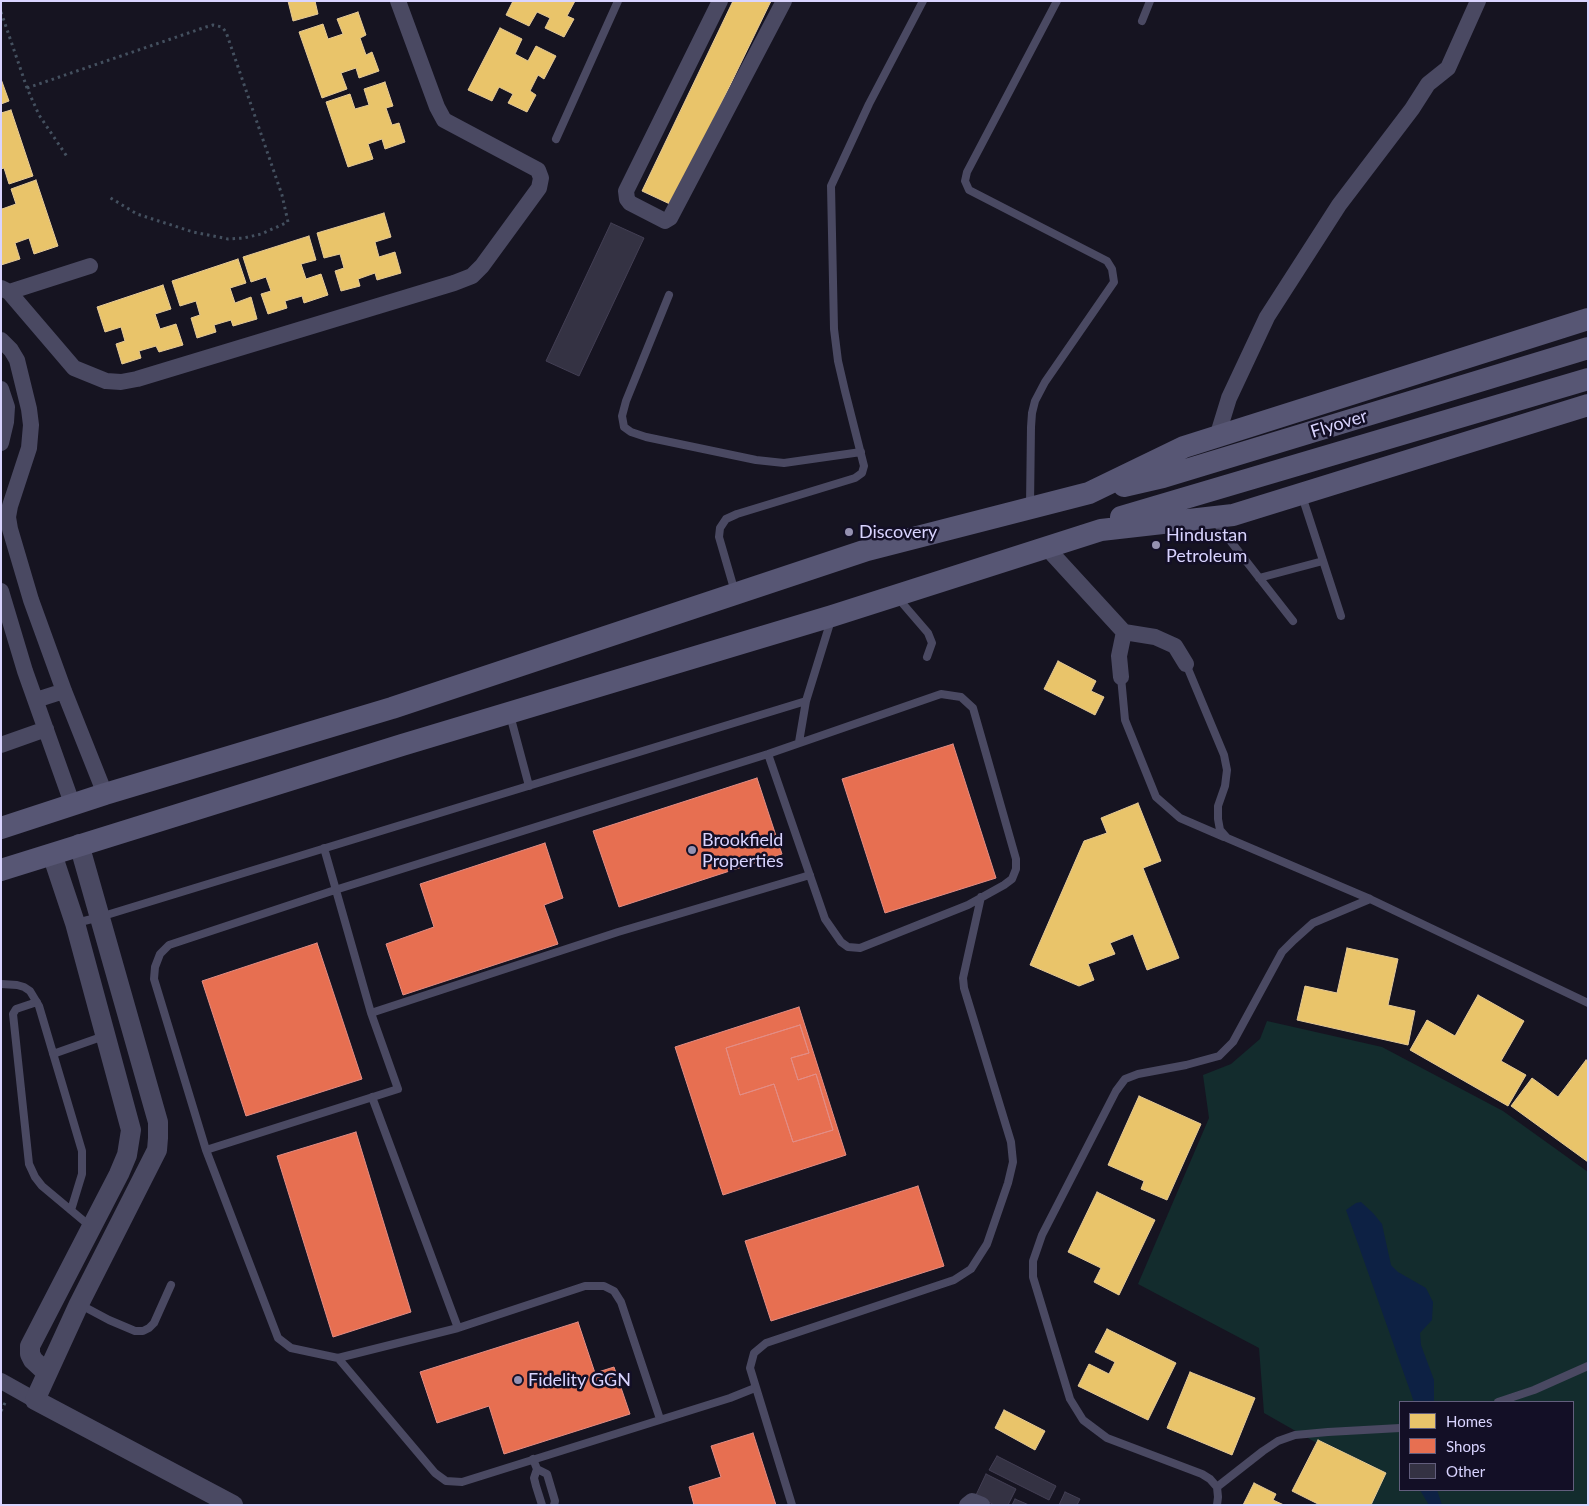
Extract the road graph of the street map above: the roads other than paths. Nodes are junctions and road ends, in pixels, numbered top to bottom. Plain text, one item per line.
1 (398, 1) edge
2 (618, 1) edge
3 (720, 1) edge
4 (784, 1) edge
5 (923, 1) edge
6 (1057, 1) edge
7 (1150, 1) edge
8 (1478, 1) edge
9 (1142, 21) dead end
10 (556, 139) dead end
11 (90, 266) dead end
12 (5, 290) edge
13 (668, 295) dead end
14 (1588, 319) edge
15 (1, 340) edge
16 (1588, 348) edge
17 (1588, 379) edge
18 (23, 382) junction
19 (1, 388) edge
20 (1588, 406) edge
21 (1217, 436) junction
22 (1, 443) edge
23 (861, 452) junction
24 (1089, 493) junction
25 (1301, 494) junction
26 (1030, 507) junction
27 (1212, 518) junction
28 (1101, 530) junction
29 (1046, 547) junction
30 (1323, 561) junction
31 (1259, 578) junction
32 (1, 591) edge
33 (735, 594) junction
34 (895, 595) junction
35 (832, 616) junction
36 (1342, 616) dead end
37 (1293, 621) dead end
38 (1124, 632) junction
39 (927, 657) dead end
40 (1186, 664) joint
41 (1121, 678) joint
42 (64, 691) junction
43 (36, 700) junction
44 (806, 702) junction
45 (510, 713) junction
46 (46, 730) junction
47 (799, 742) junction
48 (1, 745) edge
49 (768, 754) junction
50 (529, 786) junction
51 (105, 794) junction
52 (73, 806) junction
53 (1, 828) edge
54 (1227, 838) junction
55 (79, 844) junction
56 (324, 848) junction
57 (52, 854) junction
58 (1, 870) edge
59 (810, 875) junction
60 (335, 890) junction
61 (981, 897) junction
62 (1370, 899) junction
63 (100, 917) junction
64 (75, 923) junction
65 (1, 984) edge
66 (37, 1002) junction
67 (1588, 1003) edge
68 (371, 1013) junction
69 (106, 1036) junction
70 (53, 1054) junction
71 (372, 1097) junction
72 (158, 1122) junction
73 (132, 1130) junction
74 (206, 1150) junction
75 (71, 1210) junction
76 (91, 1228) junction
77 (74, 1262) junction
78 (97, 1271) junction
79 (171, 1285) dead end
80 (79, 1304) junction
81 (458, 1328) junction
82 (338, 1358) junction
83 (1588, 1366) edge
84 (47, 1373) junction
85 (1, 1382) edge
86 (755, 1388) junction
87 (35, 1400) junction
88 (1501, 1401) edge
89 (660, 1419) junction
90 (1399, 1428) edge
91 (533, 1459) junction
92 (537, 1469) junction
93 (1217, 1487) junction
94 (233, 1505) edge
95 (542, 1505) edge
96 (554, 1505) edge
97 (792, 1505) edge
98 (967, 1505) edge
99 (982, 1505) edge
100 (1217, 1505) edge

1 - 12 street
2 - 10 lane
3 - 4 street
5 - 23 lane
6 - 26 lane
7 - 9 lane
8 - 21 street
11 - 12 street
13 - 23 lane
14 - 21 main road
15 - 18 street
16 - 24 main road, Flyover
17 - 28 main road, Flyover
18 - 19 street
18 - 42 street
19 - 22 street
20 - 25 main road
21 - 24 main road
23 - 33 lane
24 - 26 main road
25 - 27 main road
25 - 30 lane
26 - 33 main road
27 - 28 main road
27 - 31 lane
28 - 29 main road
29 - 34 main road
29 - 38 street
30 - 31 lane
30 - 36 lane
31 - 37 lane
32 - 43 street
33 - 51 main road
34 - 35 main road
34 - 39 lane
35 - 44 lane
35 - 45 main road
38 - 40 street
38 - 41 street
40 - 54 lane
41 - 54 lane
42 - 43 street
42 - 51 street
43 - 46 street
44 - 47 lane
44 - 50 lane
45 - 50 lane
45 - 55 main road
46 - 48 street
46 - 52 street
47 - 49 lane
47 - 61 lane
49 - 59 lane
49 - 60 lane
50 - 56 lane
51 - 52 main road
52 - 53 main road
54 - 62 lane
55 - 57 main road
55 - 63 street
56 - 60 lane
56 - 63 lane
57 - 58 main road
57 - 64 street
59 - 61 lane
59 - 68 lane
60 - 68 lane
60 - 74 lane
61 - 86 lane
62 - 67 lane
62 - 93 lane
63 - 64 lane
63 - 72 street
64 - 69 street
65 - 66 lane
66 - 70 lane
66 - 75 lane
68 - 71 lane
69 - 70 lane
69 - 73 street
70 - 75 lane
71 - 74 lane
71 - 81 lane
72 - 73 street
72 - 78 street
73 - 76 street
74 - 82 lane
75 - 76 lane
76 - 77 street
77 - 78 street
77 - 84 street
78 - 80 street
79 - 80 lane
80 - 84 street
81 - 82 lane
81 - 89 lane
82 - 91 lane
83 - 88 lane
84 - 87 street
85 - 87 street
86 - 89 lane
86 - 97 lane
87 - 94 street
89 - 91 lane
90 - 93 lane
91 - 92 lane
92 - 95 lane
92 - 96 lane
93 - 100 lane
98 - 99 street

